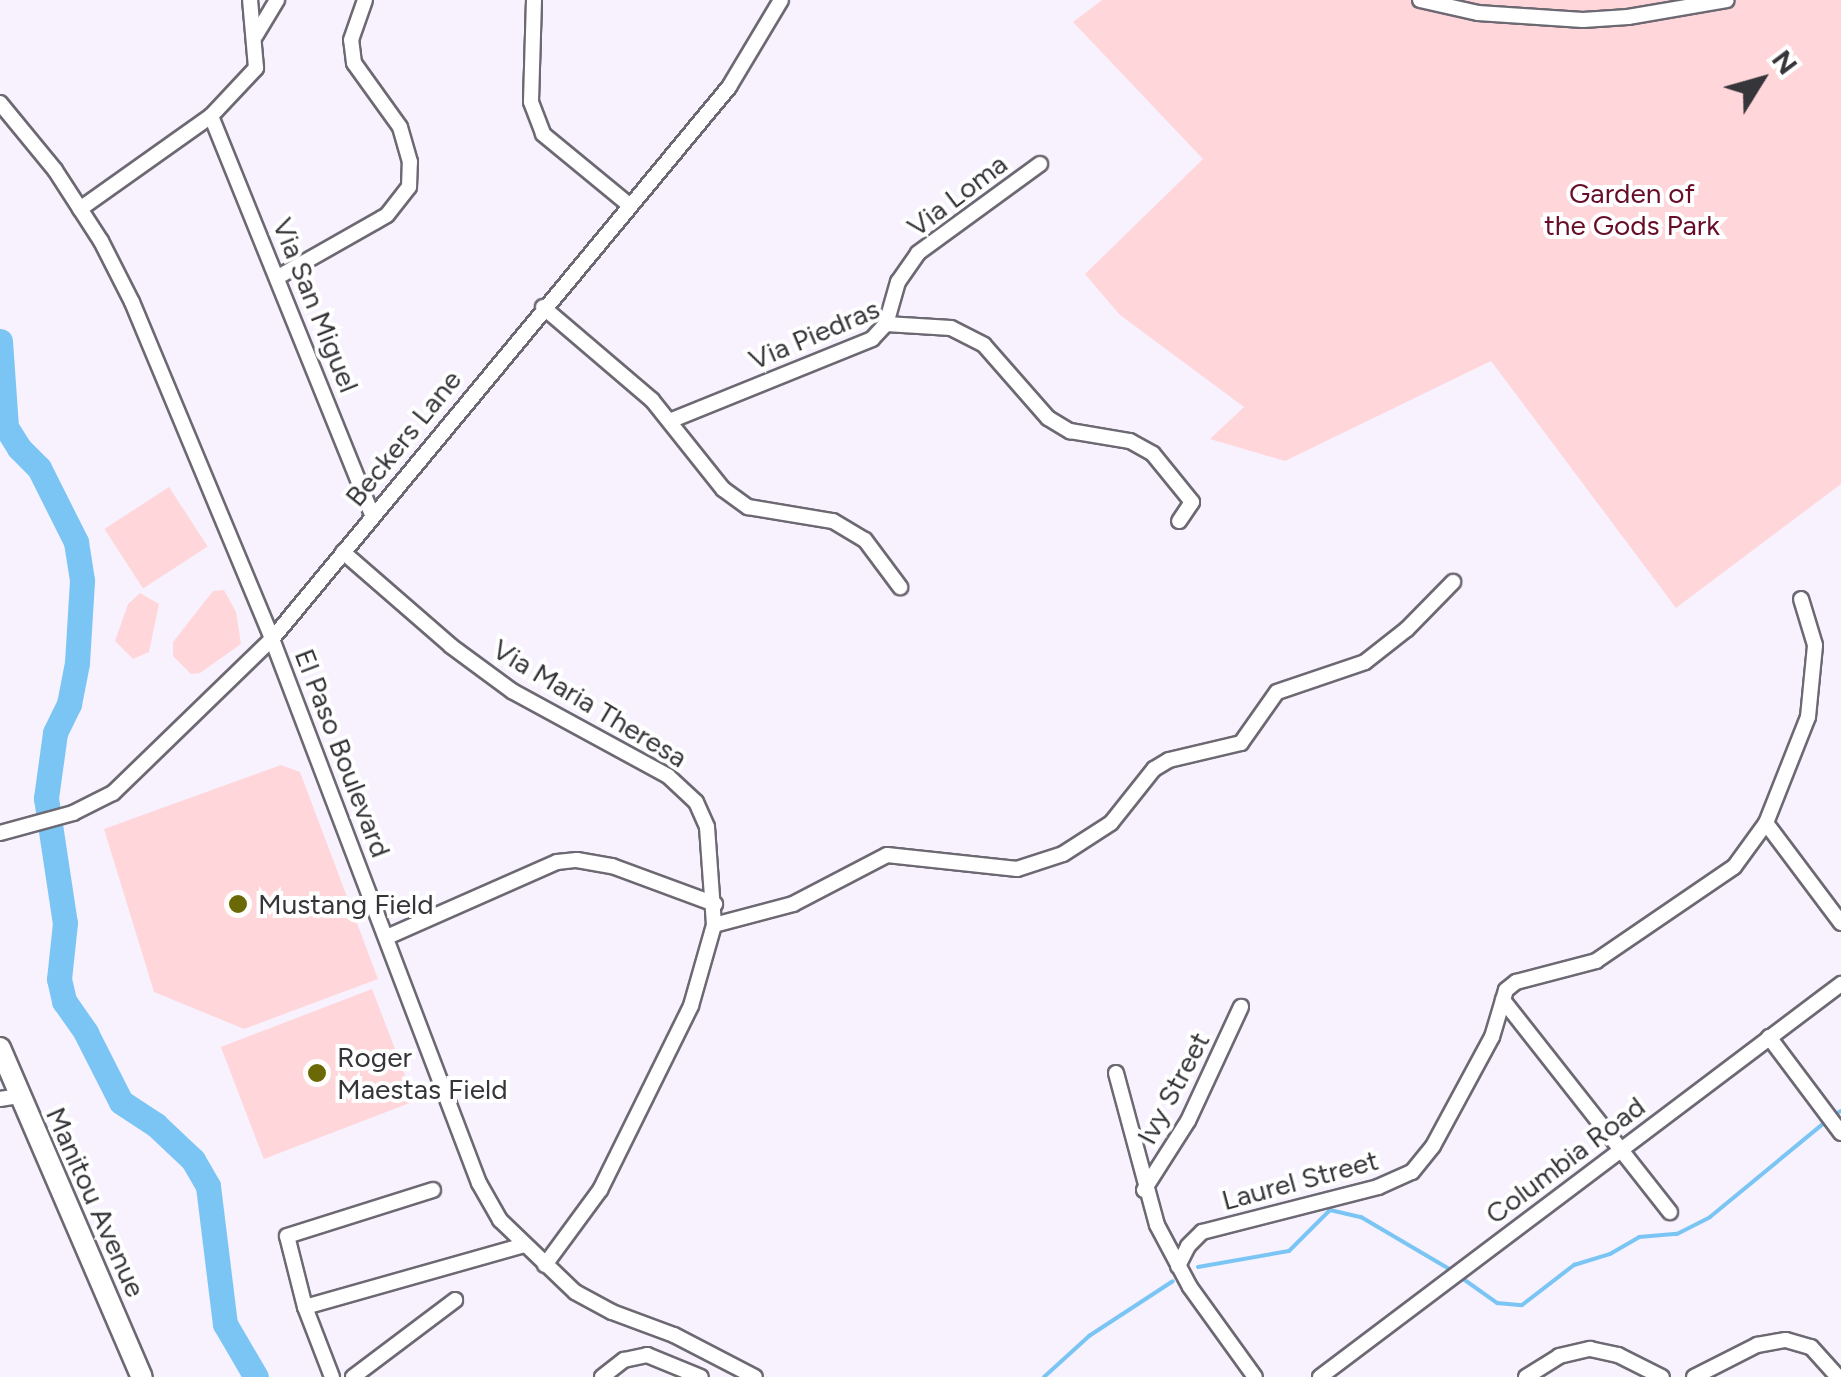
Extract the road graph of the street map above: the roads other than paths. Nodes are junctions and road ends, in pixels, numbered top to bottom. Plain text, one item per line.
1 (250, 0) edge
2 (277, 0) edge
3 (365, 0) edge
4 (534, 0) edge
5 (781, 0) edge
6 (1420, 0) edge
7 (1727, 0) edge
8 (256, 35) junction
9 (0, 103) edge
10 (211, 116) junction
11 (1040, 164) dead end
12 (629, 205) junction
13 (80, 208) junction
14 (278, 277) junction
15 (544, 307) junction
16 (886, 324) junction
17 (672, 420) junction
18 (372, 514) junction
19 (1179, 522) dead end
20 (343, 552) junction
21 (1453, 582) dead end
22 (900, 586) dead end
23 (1801, 600) dead end
24 (272, 638) junction
25 (1766, 823) junction
26 (0, 833) edge
27 (715, 904) junction
28 (1841, 922) edge
29 (714, 926) junction
30 (387, 937) junction
31 (1841, 984) edge
32 (1503, 1000) junction
33 (1241, 1008) dead end
34 (1770, 1038) junction
35 (0, 1048) edge
36 (1116, 1073) dead end
37 (10, 1097) edge
38 (1841, 1132) edge
39 (1620, 1150) junction
40 (433, 1190) dead end
41 (1144, 1190) junction
42 (1670, 1212) dead end
43 (524, 1245) junction
44 (544, 1265) junction
45 (1178, 1266) junction
46 (455, 1300) dead end
47 (305, 1308) junction
48 (142, 1377) edge
49 (332, 1377) edge
50 (353, 1377) edge
51 (602, 1377) edge
52 (701, 1377) edge
53 (754, 1377) edge
54 (1255, 1377) edge
55 (1320, 1377) edge
56 (1526, 1377) edge
57 (1662, 1377) edge
58 (1694, 1377) edge
59 (1838, 1377) edge

1 - 8 street
2 - 8 street
3 - 14 street
4 - 12 street
5 - 12 street, Beckers Lane
6 - 7 street
8 - 10 street
9 - 13 street, El Paso Boulevard
10 - 13 street
10 - 14 street, Via San Miguel
11 - 16 street, Via Loma
12 - 15 street, Beckers Lane
13 - 24 street, El Paso Boulevard
14 - 18 street, Via San Miguel
15 - 17 street
15 - 18 street, Beckers Lane
16 - 17 street, Via Piedras
16 - 19 street, Via Piedras
17 - 22 street
18 - 20 street, Beckers Lane
20 - 24 street, Beckers Lane
20 - 27 street, Via Maria Theresa
21 - 29 street
23 - 25 street
24 - 26 street, Beckers Lane
24 - 30 street, El Paso Boulevard
25 - 28 street
25 - 32 street
27 - 29 street, Via Maria Theresa
27 - 30 street
29 - 44 street, Via Maria Theresa
30 - 43 street, El Paso Boulevard
31 - 34 street, Columbia Road
32 - 39 street
32 - 45 street, Laurel Street
33 - 41 street, Ivy Street
34 - 38 street
34 - 39 street, Columbia Road
35 - 37 main road, Manitou Avenue
36 - 41 street
37 - 48 main road, Manitou Avenue
39 - 42 street
39 - 55 street, Columbia Road
40 - 47 street
41 - 45 street
43 - 44 street, El Paso Boulevard
43 - 47 street
44 - 53 street, El Paso Boulevard
45 - 54 street
46 - 50 street
47 - 49 street
51 - 52 street
56 - 57 street
58 - 59 street

